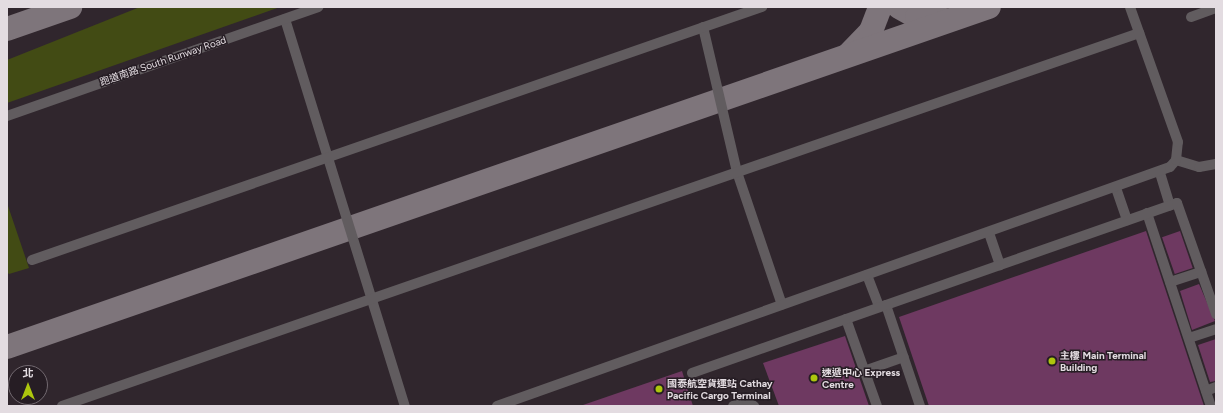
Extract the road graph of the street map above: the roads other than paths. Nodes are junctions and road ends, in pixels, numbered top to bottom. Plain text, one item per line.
1 (319, 7) edge
2 (762, 7) edge
3 (1130, 7) edge
4 (1216, 8) edge
5 (1192, 17) dead end
6 (285, 19) junction
7 (703, 27) junction
8 (1139, 33) junction
9 (7, 116) edge
10 (330, 157) junction
11 (1176, 160) junction
12 (1216, 164) edge
13 (737, 172) junction
14 (1160, 173) junction
15 (1116, 188) junction
16 (1170, 205) junction
17 (1146, 214) junction
18 (1127, 220) junction
19 (989, 233) junction
20 (32, 260) dead end
21 (1000, 265) junction
22 (1201, 272) junction
23 (868, 275) junction
24 (1170, 282) junction
25 (370, 299) junction
26 (782, 305) junction
27 (882, 306) junction
28 (1216, 314) edge
29 (846, 319) junction
30 (1216, 329) edge
31 (1189, 338) junction
32 (904, 357) junction
33 (864, 371) junction
34 (692, 373) dead end
35 (1211, 389) edge
36 (74, 404) edge
37 (62, 406) edge
38 (405, 406) edge
39 (497, 406) edge
40 (734, 406) edge
41 (754, 406) edge
42 (877, 406) edge
43 (920, 406) edge
44 (1212, 406) edge

1 - 6 lane, 跑道南路 South Runway Road
2 - 7 lane
3 - 8 lane
4 - 5 lane
6 - 9 lane, 跑道南路 South Runway Road
6 - 10 lane
7 - 10 lane
7 - 13 lane
8 - 11 lane
8 - 13 lane
10 - 20 lane
10 - 25 lane
11 - 12 lane
11 - 14 lane
13 - 25 lane
13 - 26 lane
14 - 15 lane
14 - 16 lane
15 - 18 lane
15 - 19 lane
16 - 17 lane
16 - 22 lane
17 - 18 lane
17 - 24 lane
18 - 21 lane
19 - 21 lane
19 - 23 lane
21 - 27 lane
22 - 24 lane
22 - 28 lane
23 - 26 lane
23 - 27 lane
24 - 31 lane
25 - 36 lane
25 - 38 lane
26 - 39 lane
27 - 29 lane
27 - 32 lane
29 - 33 lane
29 - 34 lane
30 - 31 lane
31 - 35 lane
32 - 33 lane
32 - 43 lane
33 - 42 lane
35 - 44 lane
36 - 37 lane
40 - 41 lane

